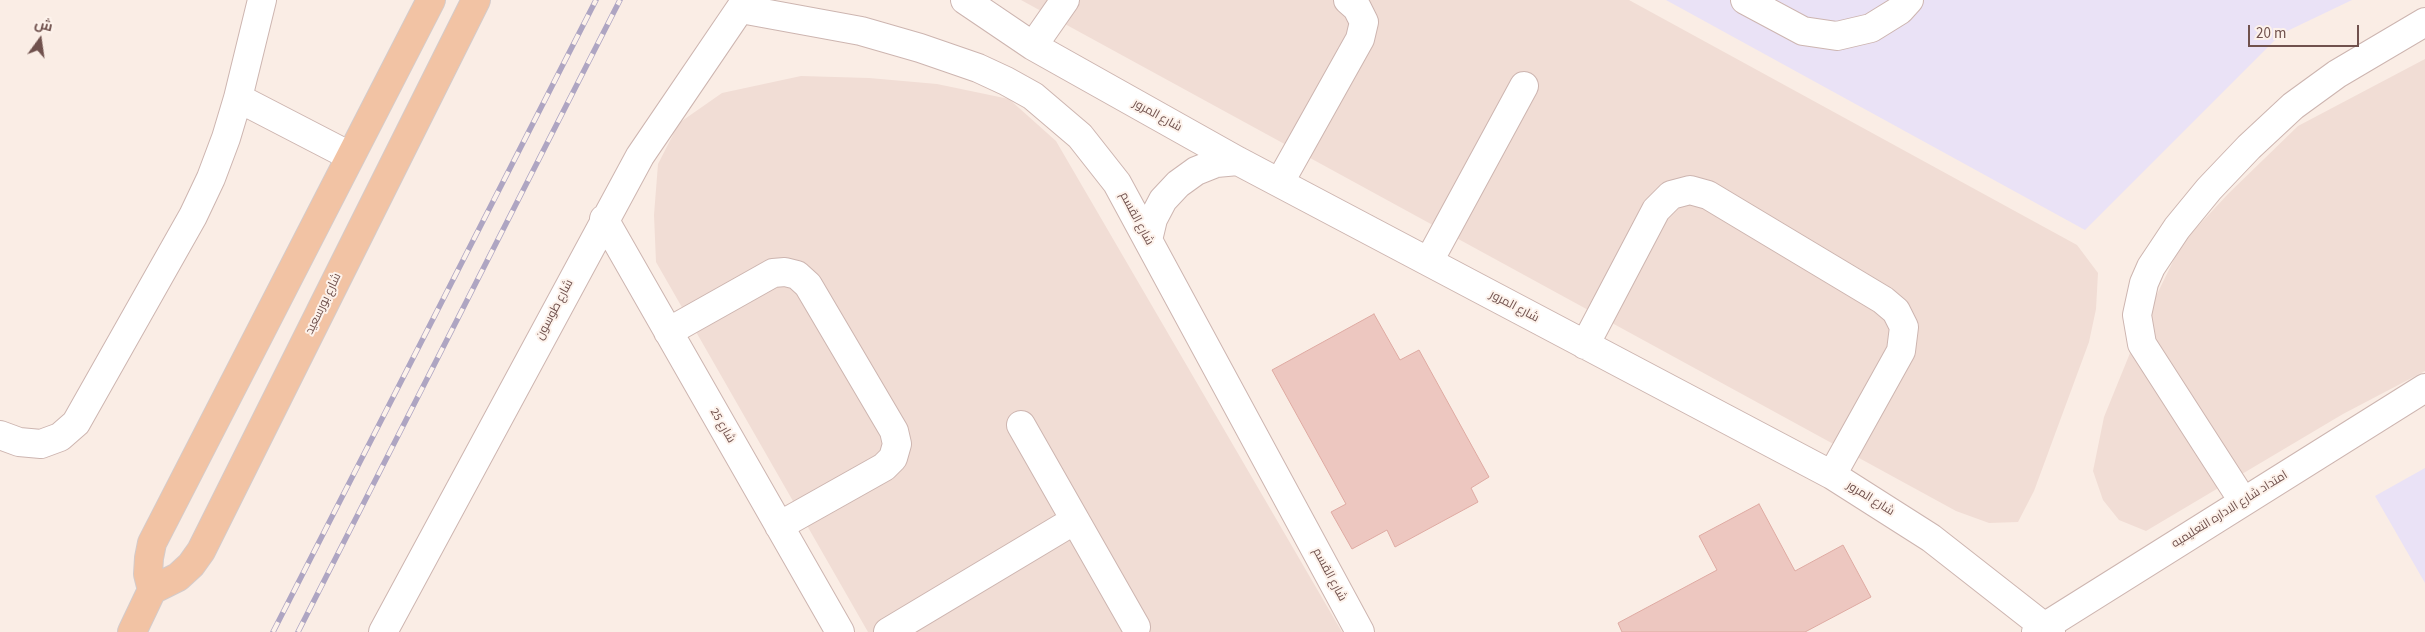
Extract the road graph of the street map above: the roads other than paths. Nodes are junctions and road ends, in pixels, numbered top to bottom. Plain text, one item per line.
1 (262, 0) edge
2 (431, 0) edge
3 (476, 0) edge
4 (965, 0) edge
5 (1065, 0) edge
6 (1348, 0) edge
7 (1745, 0) edge
8 (1908, 0) edge
9 (744, 4) edge
10 (2425, 22) edge
11 (1033, 46) junction
12 (1524, 86) dead end
13 (238, 98) junction
14 (350, 156) junction
15 (1238, 161) junction
16 (1280, 182) junction
17 (604, 219) junction
18 (1148, 240) junction
19 (1429, 261) junction
20 (668, 332) junction
21 (1584, 345) junction
22 (2425, 388) edge
23 (1021, 426) dead end
24 (0, 435) edge
25 (1832, 475) junction
26 (2243, 501) junction
27 (1075, 520) junction
28 (779, 526) junction
29 (152, 590) junction
30 (1136, 627) dead end
31 (2044, 630) edge
32 (132, 632) edge
33 (383, 632) edge
34 (840, 632) edge
35 (888, 632) edge
36 (1360, 632) edge

1 - 13 street
2 - 14 main road
3 - 29 main road, شارع بورسعيد
4 - 11 street, شارع المرور
5 - 11 street
6 - 16 street
7 - 8 street
9 - 17 street, شارع طوسون
9 - 18 street, شارع القسم
10 - 26 street
11 - 15 street, شارع المرور
12 - 19 street
13 - 14 street
13 - 24 street
14 - 29 main road
15 - 16 street, شارع المرور
15 - 18 street
16 - 19 street, شارع المرور
17 - 20 street, شارع 25
17 - 33 street, شارع طوسون
18 - 36 street, شارع القسم
19 - 21 street, شارع المرور
20 - 28 street, شارع 25
20 - 28 street
21 - 25 street, شارع المرور
21 - 25 street
22 - 26 street, امتداد شارع الاداره التعليميه
23 - 27 street
25 - 31 street, شارع المرور
26 - 31 street, امتداد شارع الاداره التعليميه
27 - 30 street
27 - 35 street
28 - 34 street, شارع 25
29 - 32 main road

